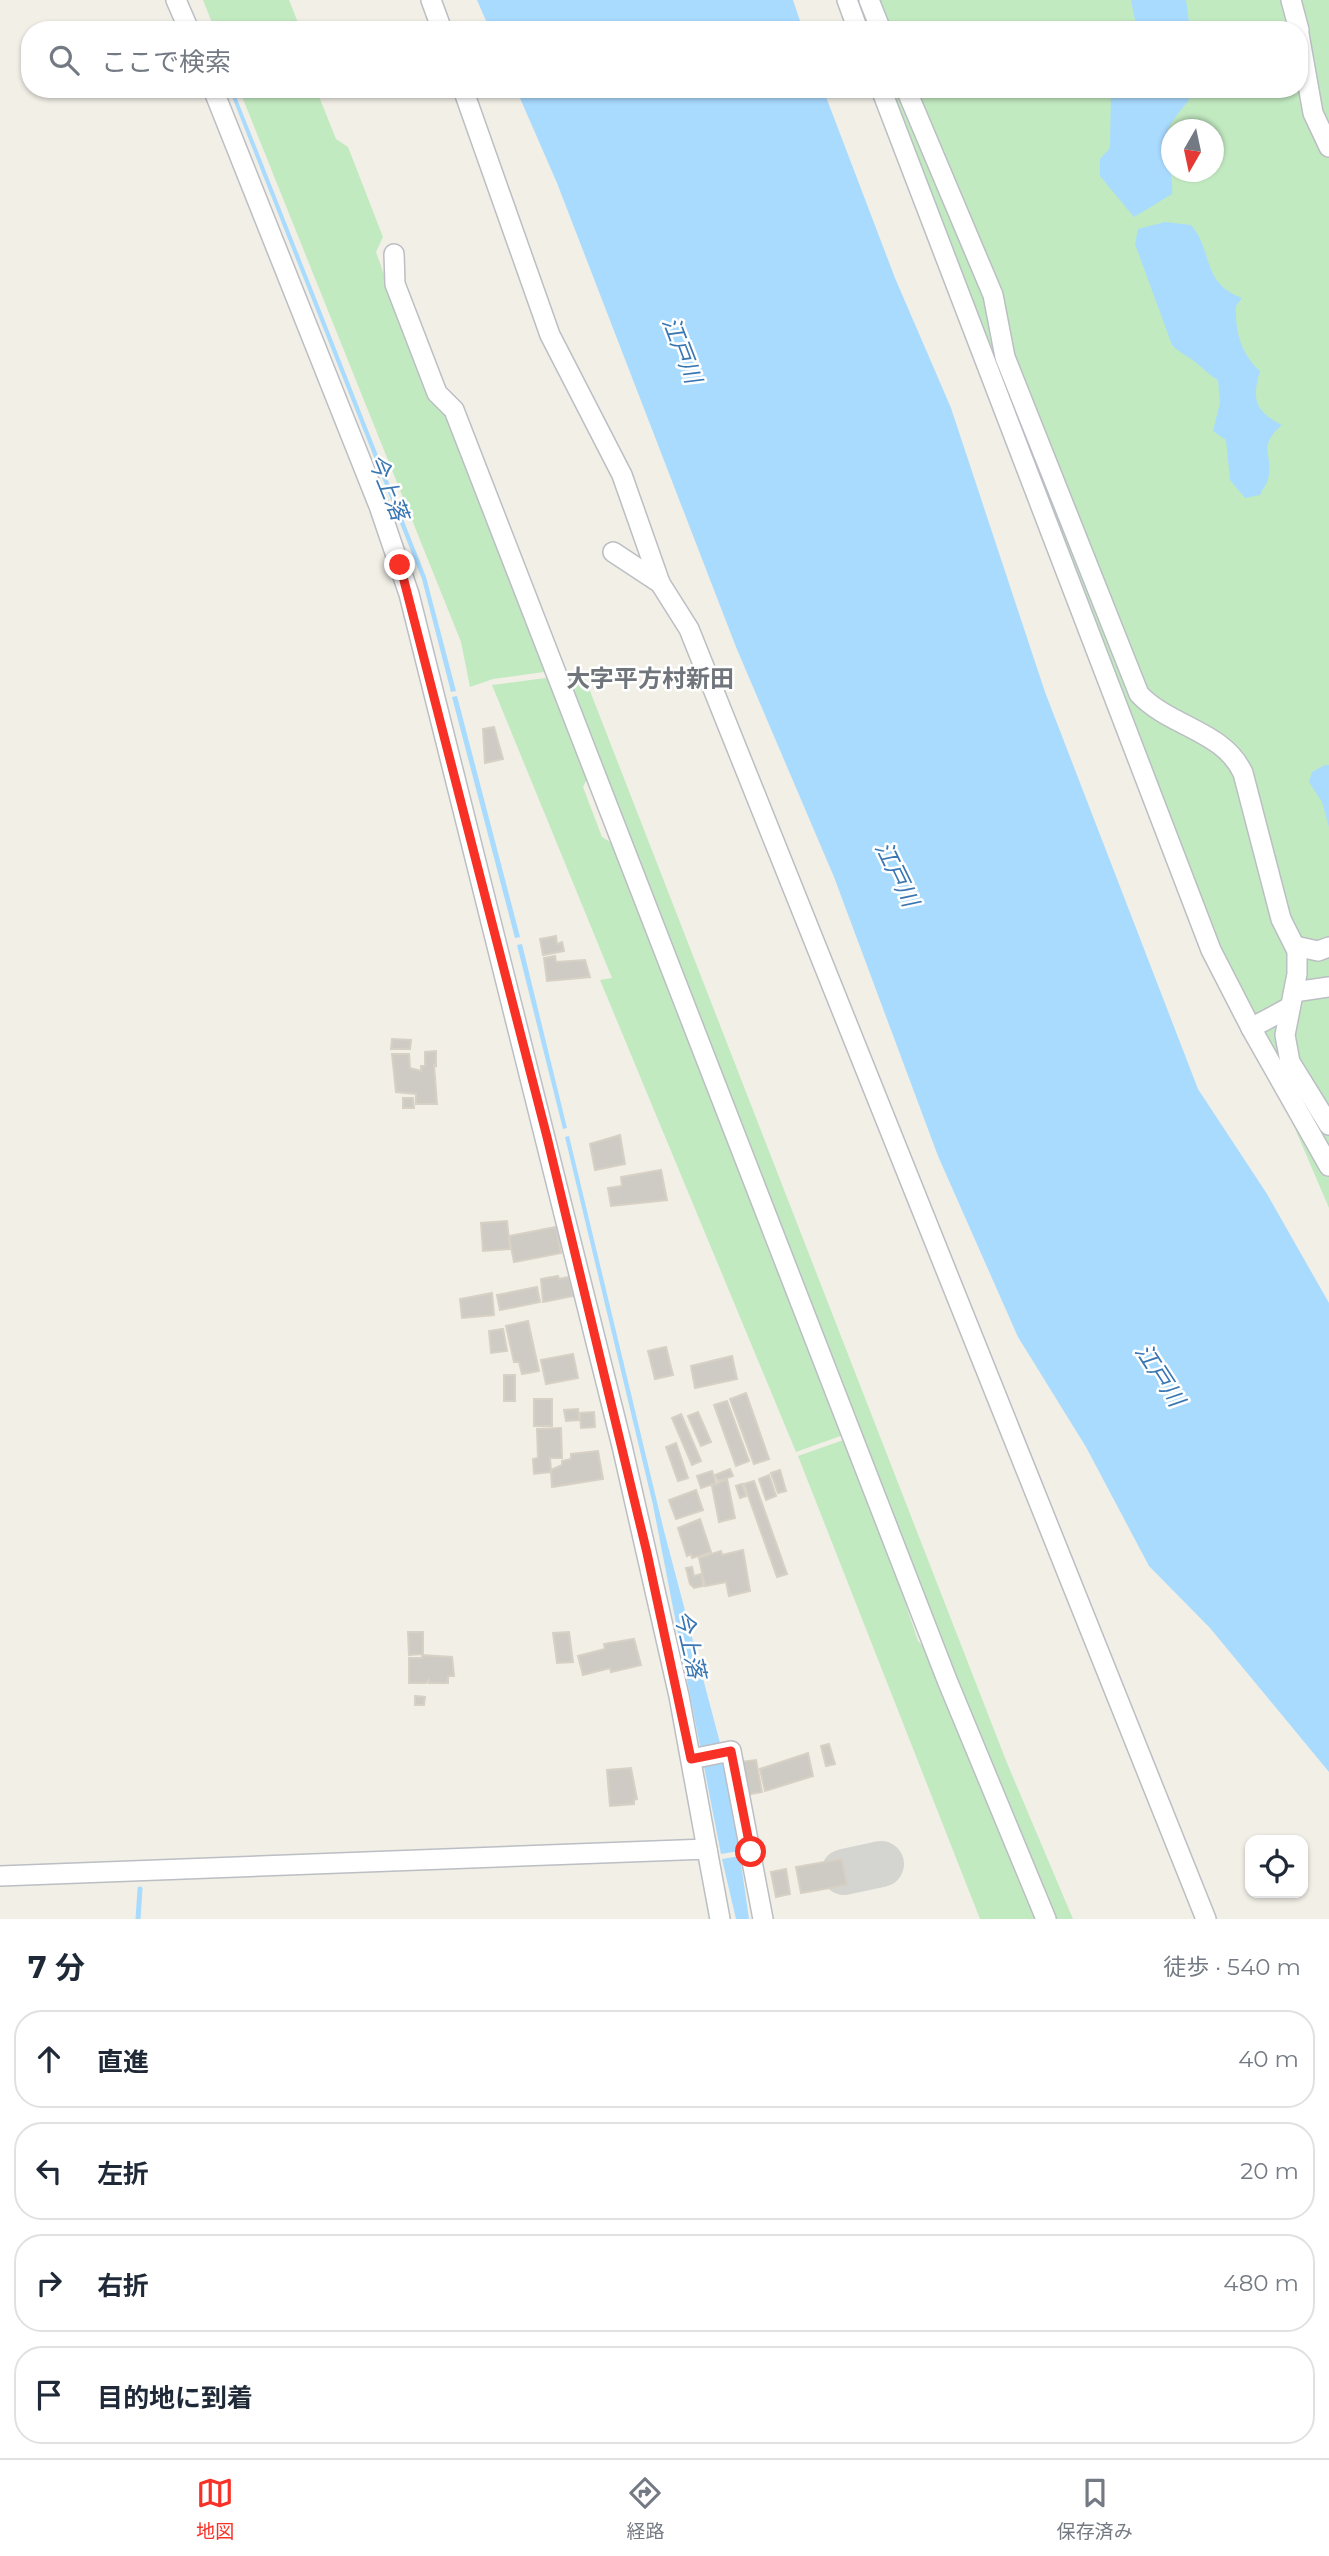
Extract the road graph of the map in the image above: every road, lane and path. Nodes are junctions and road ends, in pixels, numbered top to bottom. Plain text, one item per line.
1 (176, 0) edge
2 (431, 0) edge
3 (847, 0) edge
4 (869, 0) edge
5 (1291, 0) edge
6 (185, 21) edge
7 (439, 21) edge
8 (855, 21) edge
9 (877, 21) edge
10 (1296, 21) edge
11 (1308, 84) edge
12 (217, 98) edge
13 (466, 98) edge
14 (884, 98) edge
15 (910, 98) edge
16 (1329, 147) edge
17 (394, 254) dead end
18 (613, 552) dead end
19 (660, 583) junction
20 (1295, 946) junction
21 (1329, 947) edge
22 (1329, 987) edge
23 (1292, 999) junction
24 (1251, 1028) junction
25 (1329, 1125) edge
26 (1329, 1166) edge
27 (694, 1759) junction
28 (708, 1849) junction
29 (0, 1876) edge
30 (719, 1919) edge
31 (763, 1919) edge
32 (1046, 1919) edge
33 (1206, 1919) edge

1 - 6 street
2 - 7 street
3 - 8 street
4 - 9 street
5 - 10 street
11 - 16 street
12 - 27 street
13 - 19 street
14 - 24 street
15 - 20 street
17 - 32 street
18 - 19 street
19 - 33 street
20 - 21 street
20 - 23 street
22 - 23 street
23 - 24 street
23 - 25 street
24 - 26 street
27 - 28 street
27 - 31 street
28 - 29 street
28 - 30 street

